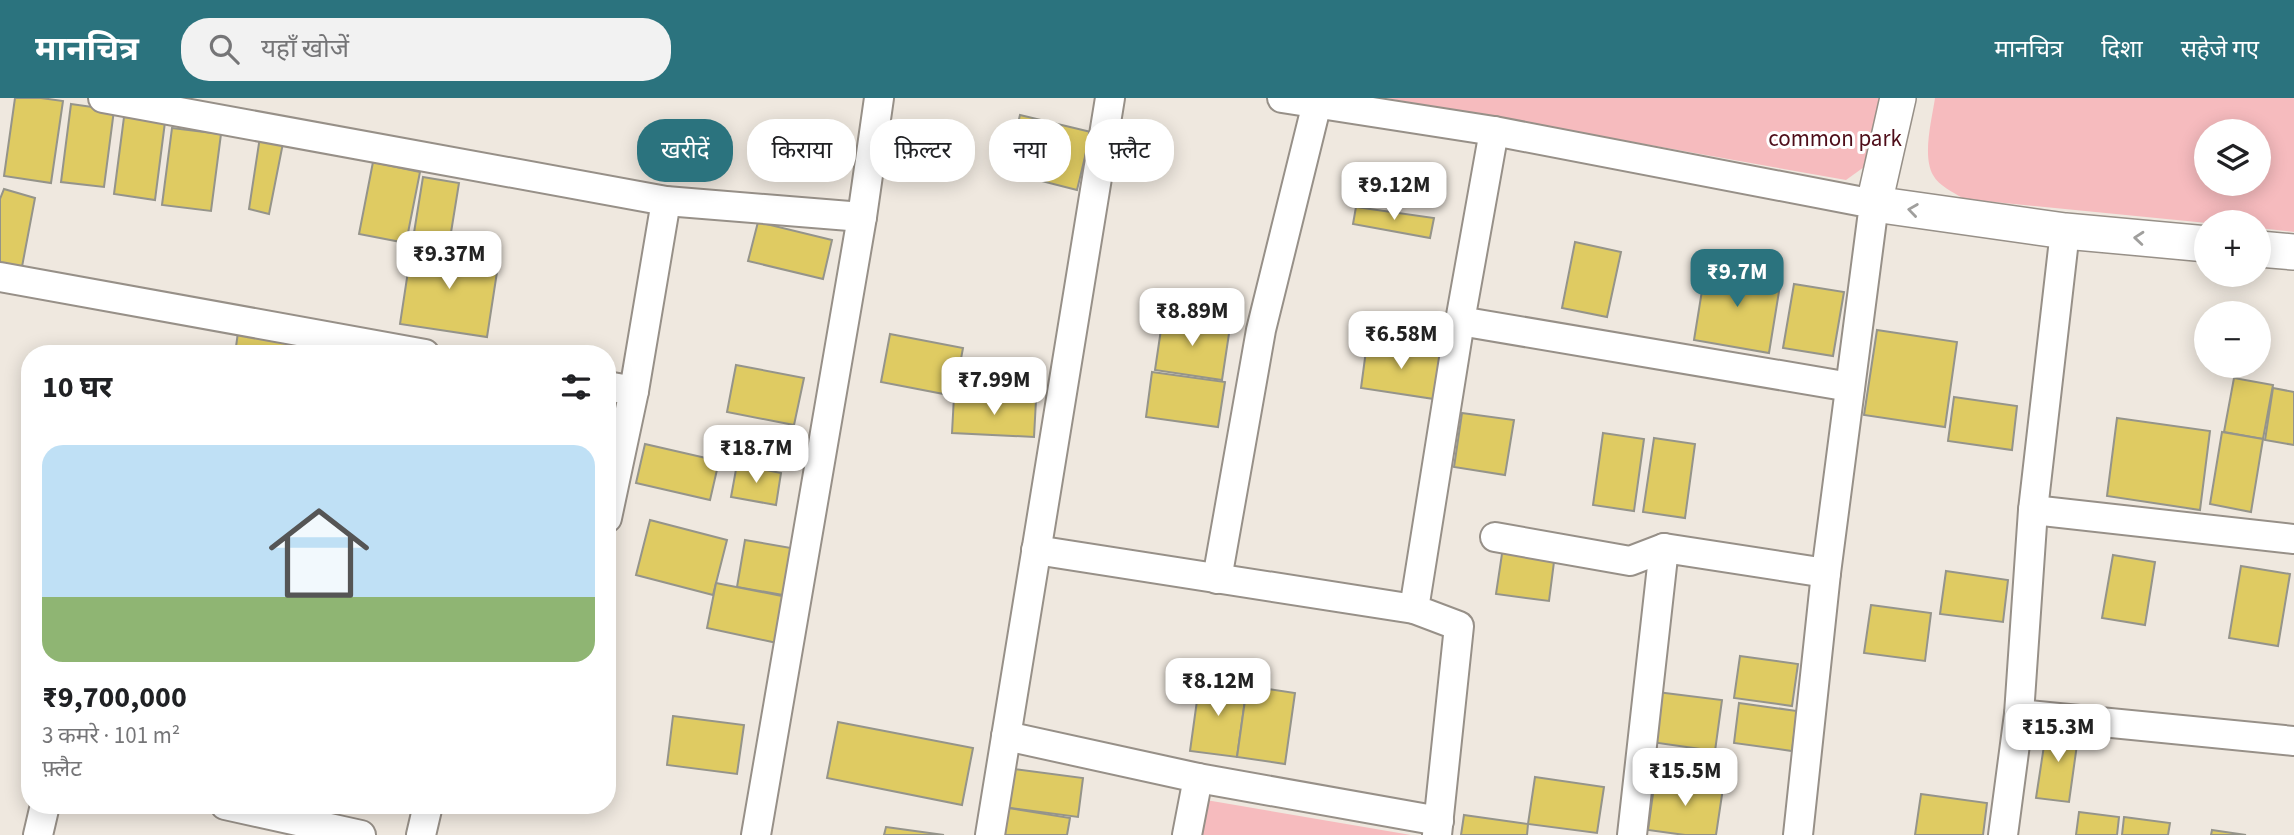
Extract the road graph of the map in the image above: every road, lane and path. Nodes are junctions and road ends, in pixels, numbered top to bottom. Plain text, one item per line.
1 (103, 98) edge
2 (879, 98) edge
3 (1110, 98) edge
4 (1282, 98) edge
5 (1898, 98) edge
6 (1317, 103) junction
7 (1494, 131) junction
8 (666, 201) junction
9 (1874, 204) junction
10 (862, 218) junction
11 (2065, 230) junction
12 (2194, 243) edge
13 (2271, 250) edge
14 (2294, 253) edge
15 (0, 277) edge
16 (1460, 321) junction
17 (375, 345) edge
18 (1850, 387) junction
19 (621, 388) edge
20 (616, 434) edge
21 (2034, 510) junction
22 (1495, 537) dead end
23 (2294, 539) edge
24 (1664, 548) junction
25 (1036, 550) junction
26 (1826, 573) junction
27 (1217, 579) junction
28 (1414, 609) junction
29 (2019, 713) junction
30 (1006, 736) junction
31 (2294, 741) edge
32 (1198, 778) junction
33 (43, 814) edge
34 (266, 814) edge
35 (426, 814) edge
36 (1438, 828) edge
37 (38, 835) edge
38 (361, 835) edge
39 (421, 835) edge
40 (756, 835) edge
41 (990, 835) edge
42 (1187, 835) edge
43 (1632, 835) edge
44 (1798, 835) edge
45 (2003, 835) edge

1 - 8 street
2 - 10 street
3 - 25 street
4 - 6 street
5 - 9 street
6 - 7 street
6 - 27 street
7 - 9 street
7 - 16 street
8 - 10 street
8 - 19 street
11 -> 9 street
9 - 18 street
10 - 40 street
12 -> 11 street
11 - 21 street
13 - 14 street
15 - 17 street
16 - 18 street
16 - 28 street
18 - 26 street
19 - 20 street
21 - 23 street
21 - 29 street
22 - 24 street
24 - 26 street
24 - 43 street
25 - 27 street
25 - 30 street
26 - 44 street
27 - 28 street
28 - 36 street
29 - 31 street
29 - 45 street
30 - 32 street
30 - 41 street
32 - 36 street
32 - 42 street
33 - 37 street
34 - 38 street
35 - 39 street

